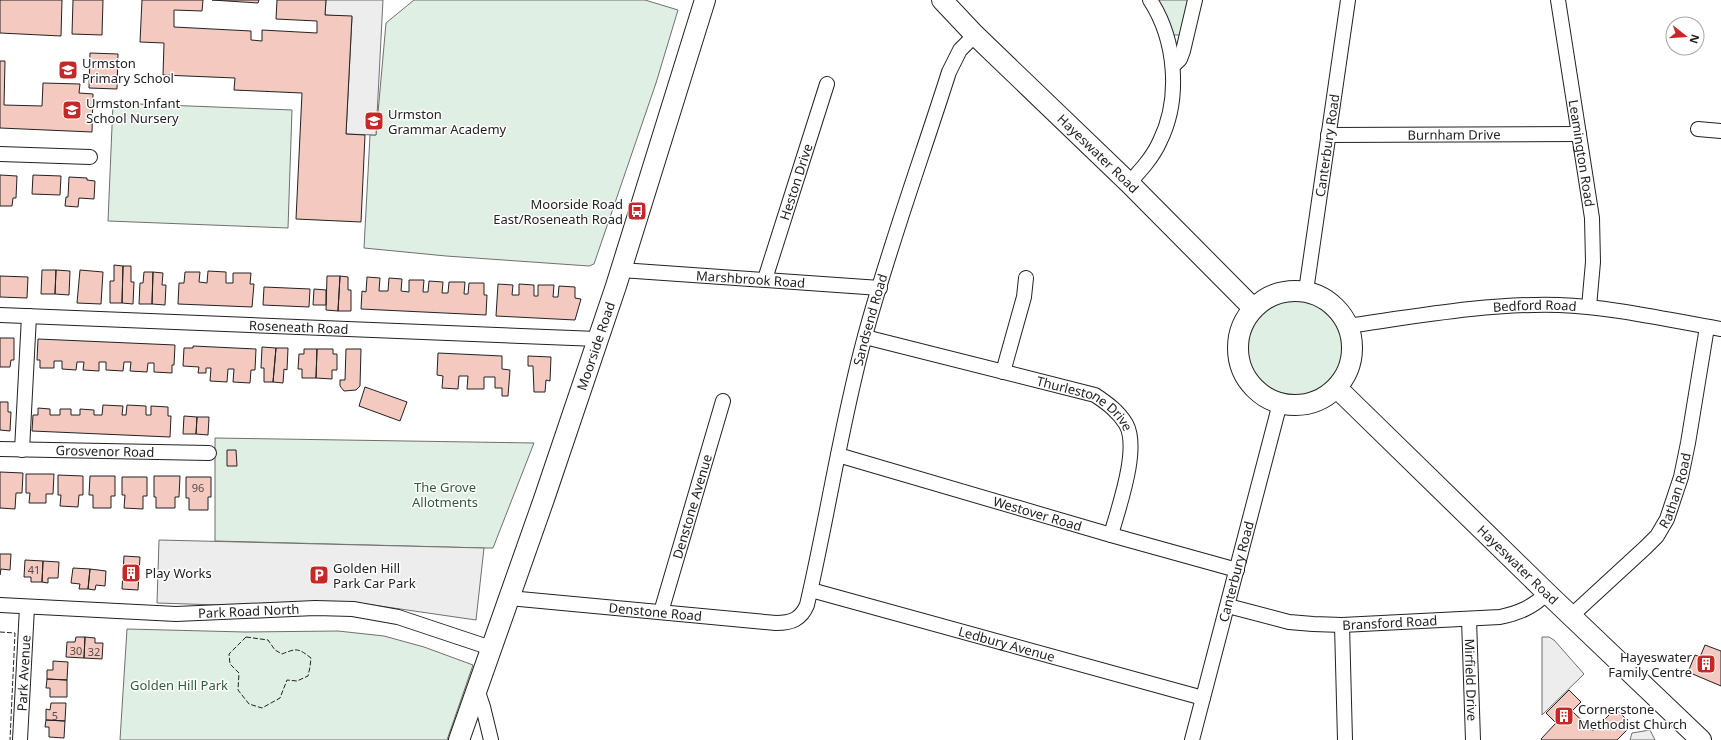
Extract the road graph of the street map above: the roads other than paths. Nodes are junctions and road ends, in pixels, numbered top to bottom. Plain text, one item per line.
1 (705, 0) edge
2 (942, 0) edge
3 (1150, 0) edge
4 (1195, 0) edge
5 (1348, 0) edge
6 (1558, 0) edge
7 (975, 35) junction
8 (1173, 66) junction
9 (827, 84) dead end
10 (1698, 129) dead end
11 (1721, 131) edge
12 (1579, 134) junction
13 (1328, 135) junction
14 (0, 154) edge
15 (90, 157) dead end
16 (1129, 183) junction
17 (621, 270) junction
18 (1026, 278) dead end
19 (765, 279) junction
20 (880, 288) junction
21 (1306, 291) junction
22 (1589, 307) junction
23 (1253, 308) junction
24 (0, 315) edge
25 (29, 316) junction
26 (1348, 326) junction
27 (1707, 327) junction
28 (1721, 329) edge
29 (865, 337) junction
30 (598, 338) junction
31 (1003, 372) junction
32 (1336, 388) junction
33 (723, 401) dead end
34 (1280, 403) junction
35 (0, 449) edge
36 (22, 450) junction
37 (209, 453) dead end
38 (838, 455) junction
39 (1111, 535) junction
40 (1237, 570) junction
41 (811, 590) junction
42 (1547, 593) junction
43 (509, 598) junction
44 (0, 605) edge
45 (1228, 606) junction
46 (27, 607) junction
47 (661, 612) junction
48 (1571, 616) junction
49 (800, 617) joint
50 (1469, 619) junction
51 (1342, 625) junction
52 (491, 648) junction
53 (477, 689) junction
54 (1203, 698) junction
55 (20, 740) edge
56 (459, 740) edge
57 (491, 740) edge
58 (1192, 740) edge
59 (1345, 740) edge
60 (1473, 740) edge
61 (1701, 740) edge

1 - 17 main road, Moorside Road
2 - 7 main road, Hayeswater Road
3 - 8 street
4 - 8 street
5 - 13 street, Canterbury Road
6 - 12 street, Leamington Road
7 - 16 main road, Hayeswater Road
7 - 20 street, Sandsend Road
8 - 16 street
9 - 19 street, Heston Drive
10 - 11 street
12 - 13 street, Burnham Drive
12 - 22 street, Leamington Road
13 - 21 street, Canterbury Road
14 - 15 street
16 - 23 main road, Hayeswater Road
17 - 19 street, Marshbrook Road
17 - 30 main road, Moorside Road
18 - 31 street
19 - 20 street, Marshbrook Road
20 - 29 street, Sandsend Road
21 - 23 main road
21 - 26 main road
22 - 26 street, Bedford Road
22 - 27 street, Bedford Road
23 - 34 main road
24 - 25 street, Roseneath Road
25 - 30 street, Roseneath Road
25 - 36 street
26 - 32 main road
27 - 28 street, Bedford Road
27 - 48 street, Rathan Road
29 - 31 street, Thurlestone Drive
29 - 38 street, Sandsend Road
30 - 43 main road, Moorside Road
31 - 39 street, Thurlestone Drive
32 - 34 main road
32 - 42 main road, Hayeswater Road
33 - 47 street, Denstone Avenue
34 - 40 street, Canterbury Road
35 - 36 street, Grosvenor Road
36 - 37 street, Grosvenor Road
38 - 39 street, Westover Road
38 - 41 street, Sandsend Road
39 - 40 street, Westover Road
40 - 45 street, Canterbury Road
41 - 49 street, Sandsend Road
41 - 54 street, Ledbury Avenue
42 - 48 main road, Hayeswater Road
42 - 50 street, Bransford Road
43 - 47 street, Denstone Road
43 - 52 main road, Moorside Road
44 - 46 street, Park Road North
45 - 51 street, Bransford Road
45 - 54 street, Canterbury Road
46 - 52 street, Park Road North
46 - 55 street, Park Avenue
47 - 49 street, Denstone Road
48 - 61 main road, Hayeswater Road
50 - 51 street, Bransford Road
50 - 60 street, Mirfield Drive
51 - 59 street
52 - 53 main road, Moorside Road
53 - 56 main road, Moorside Road
53 - 57 street
54 - 58 street, Canterbury Road

